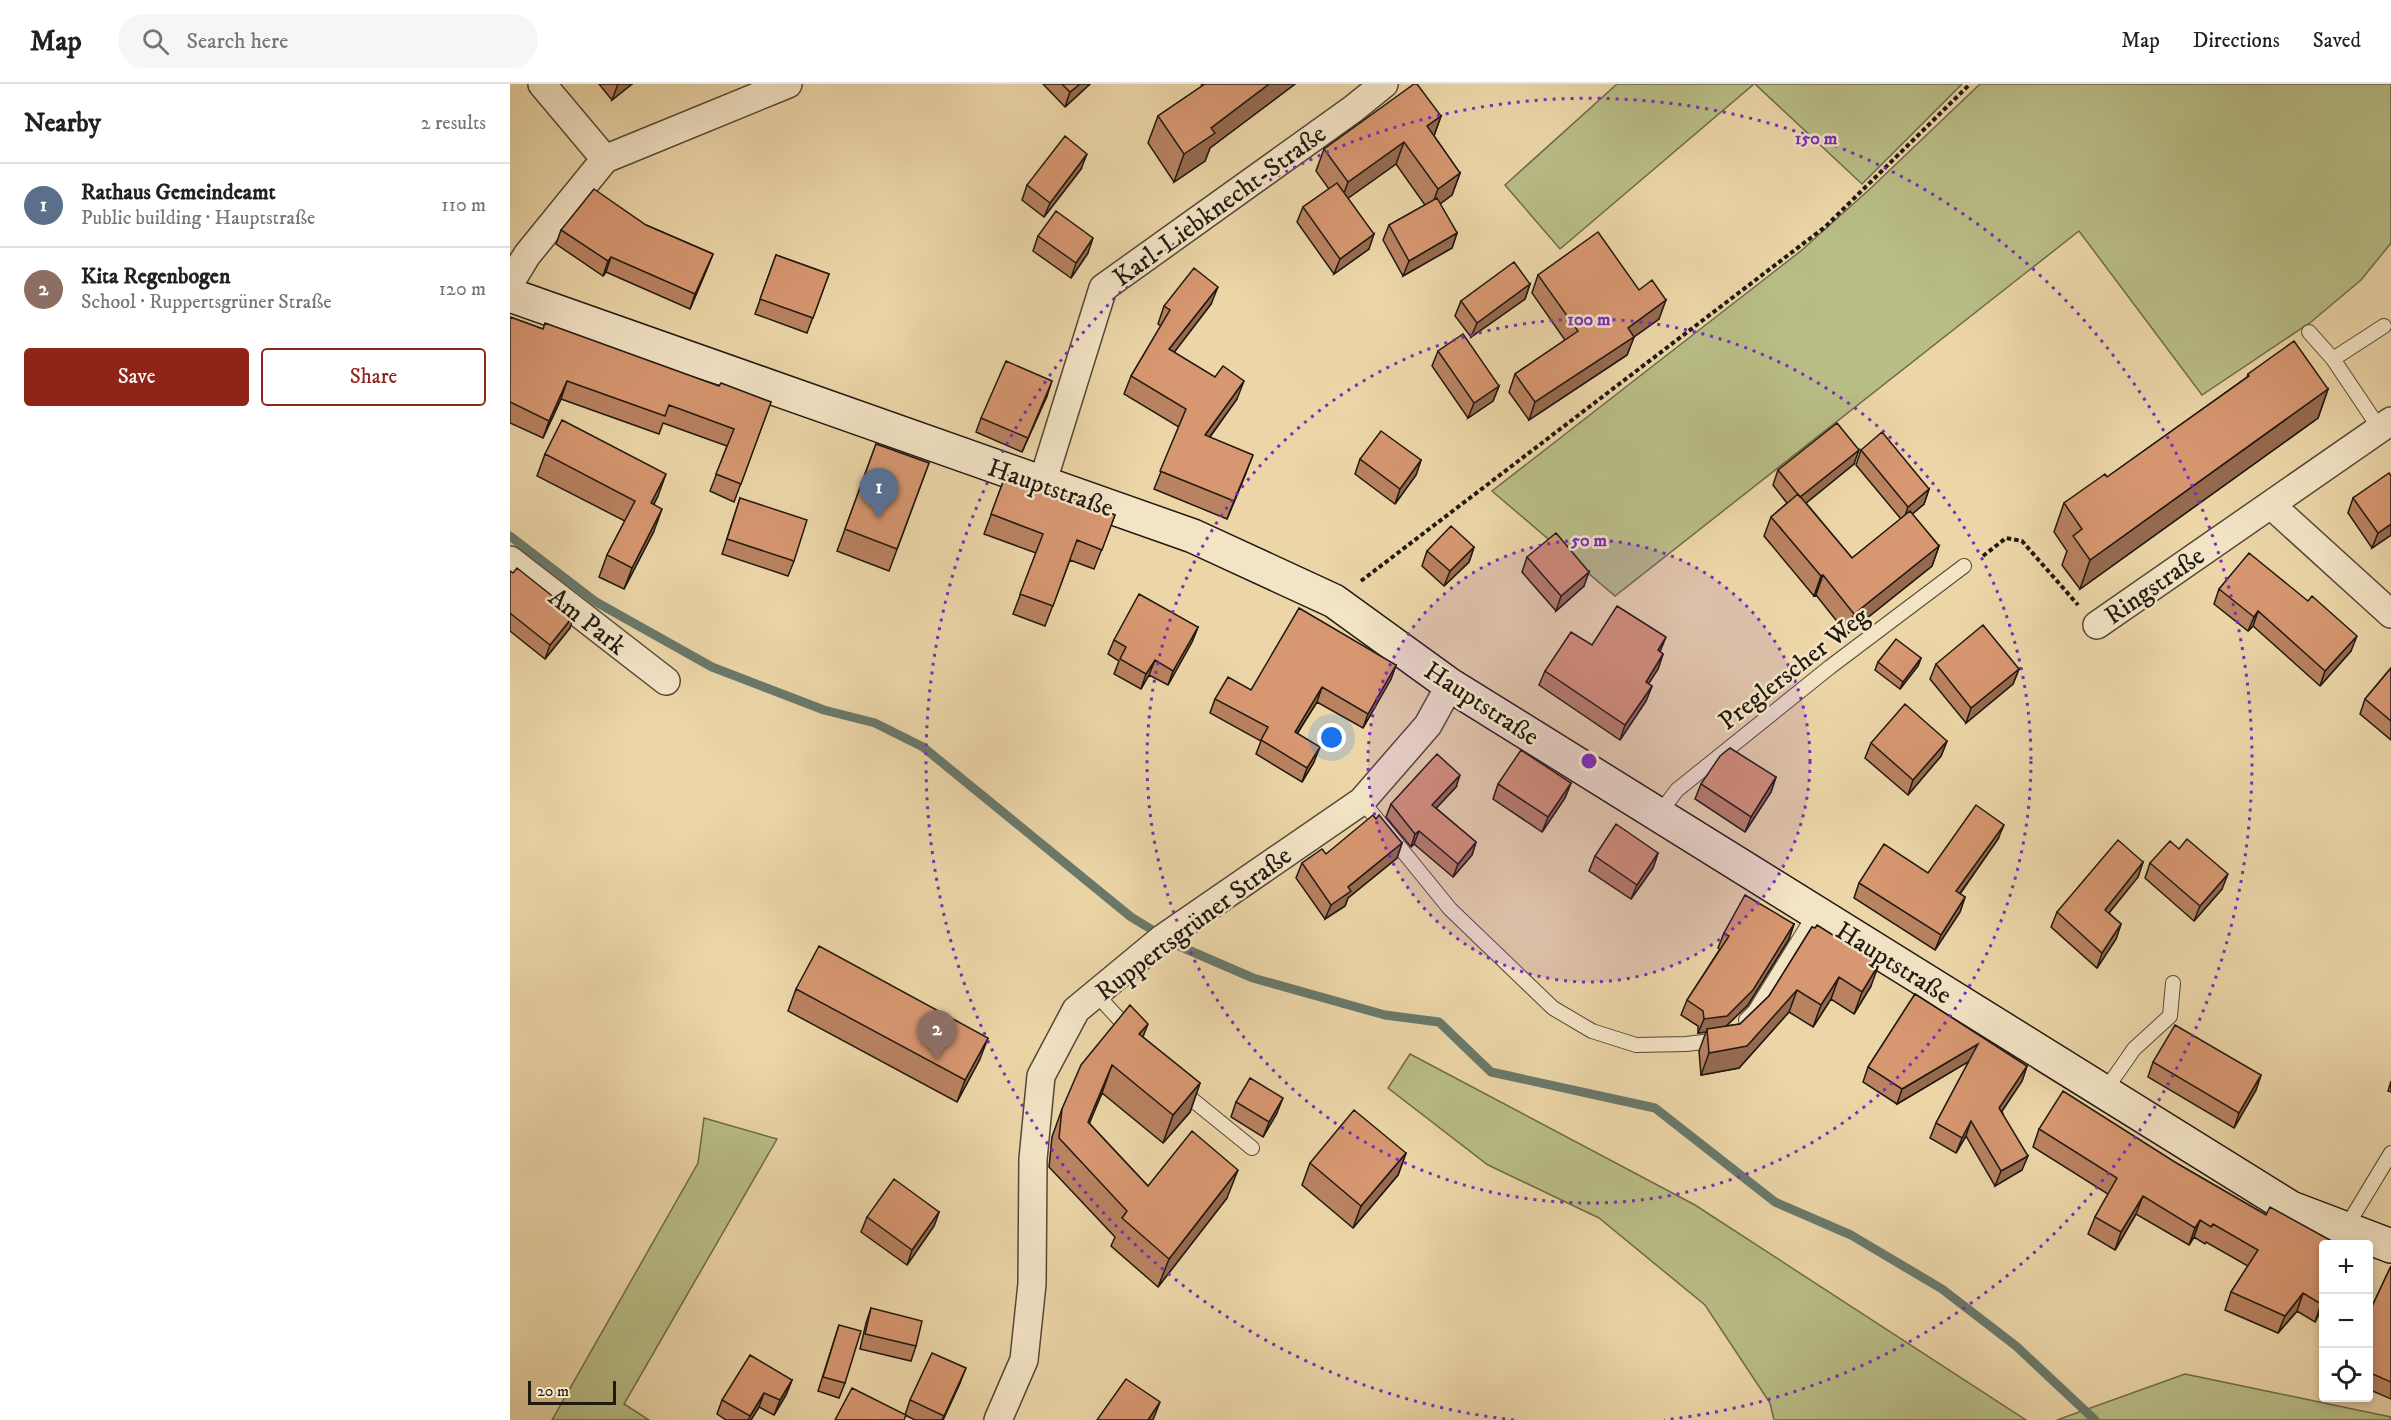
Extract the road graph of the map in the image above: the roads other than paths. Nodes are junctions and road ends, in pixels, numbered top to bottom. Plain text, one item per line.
1 (542, 84) edge
2 (786, 84) edge
3 (1384, 84) edge
4 (605, 159) junction
5 (510, 283) edge
6 (510, 295) edge
7 (2384, 326) dead end
8 (2309, 332) dead end
9 (2333, 359) junction
10 (2385, 425) edge
11 (1042, 484) junction
12 (2271, 505) junction
13 (510, 560) edge
14 (1964, 566) road end
15 (2391, 614) edge
16 (2097, 625) road end
17 (666, 681) dead end
18 (1450, 685) junction
19 (1362, 801) junction
20 (1658, 815) junction
21 (1815, 914) junction
22 (2173, 983) dead end
23 (1096, 994) junction
24 (1141, 1043) edge
25 (1171, 1077) edge
26 (2104, 1092) junction
27 (1252, 1148) dead end
28 (2391, 1153) edge
29 (2345, 1228) junction
30 (2391, 1246) edge
31 (998, 1420) edge

1 - 4 street
2 - 4 street
3 - 11 street, Karl-Liebknecht-Straße
4 - 5 street
6 - 11 main road, Hauptstraße
7 - 9 lane
8 - 9 lane
9 - 10 lane
10 - 12 street, Ringstraße
11 - 18 main road, Hauptstraße
12 - 15 street
12 - 16 street, Ringstraße
13 - 17 street, Am Park
14 - 20 lane, Preglerscher Weg
18 - 19 street, Ruppertsgrüner Straße
18 - 20 main road, Hauptstraße
19 - 21 lane
19 - 23 street, Ruppertsgrüner Straße
20 - 21 main road, Hauptstraße
21 - 26 main road, Hauptstraße
22 - 26 lane
23 - 24 lane
23 - 31 street, Ruppertsgrüner Straße
25 - 27 lane
26 - 29 main road, Hauptstraße
28 - 29 lane
29 - 30 main road, Hauptstraße

